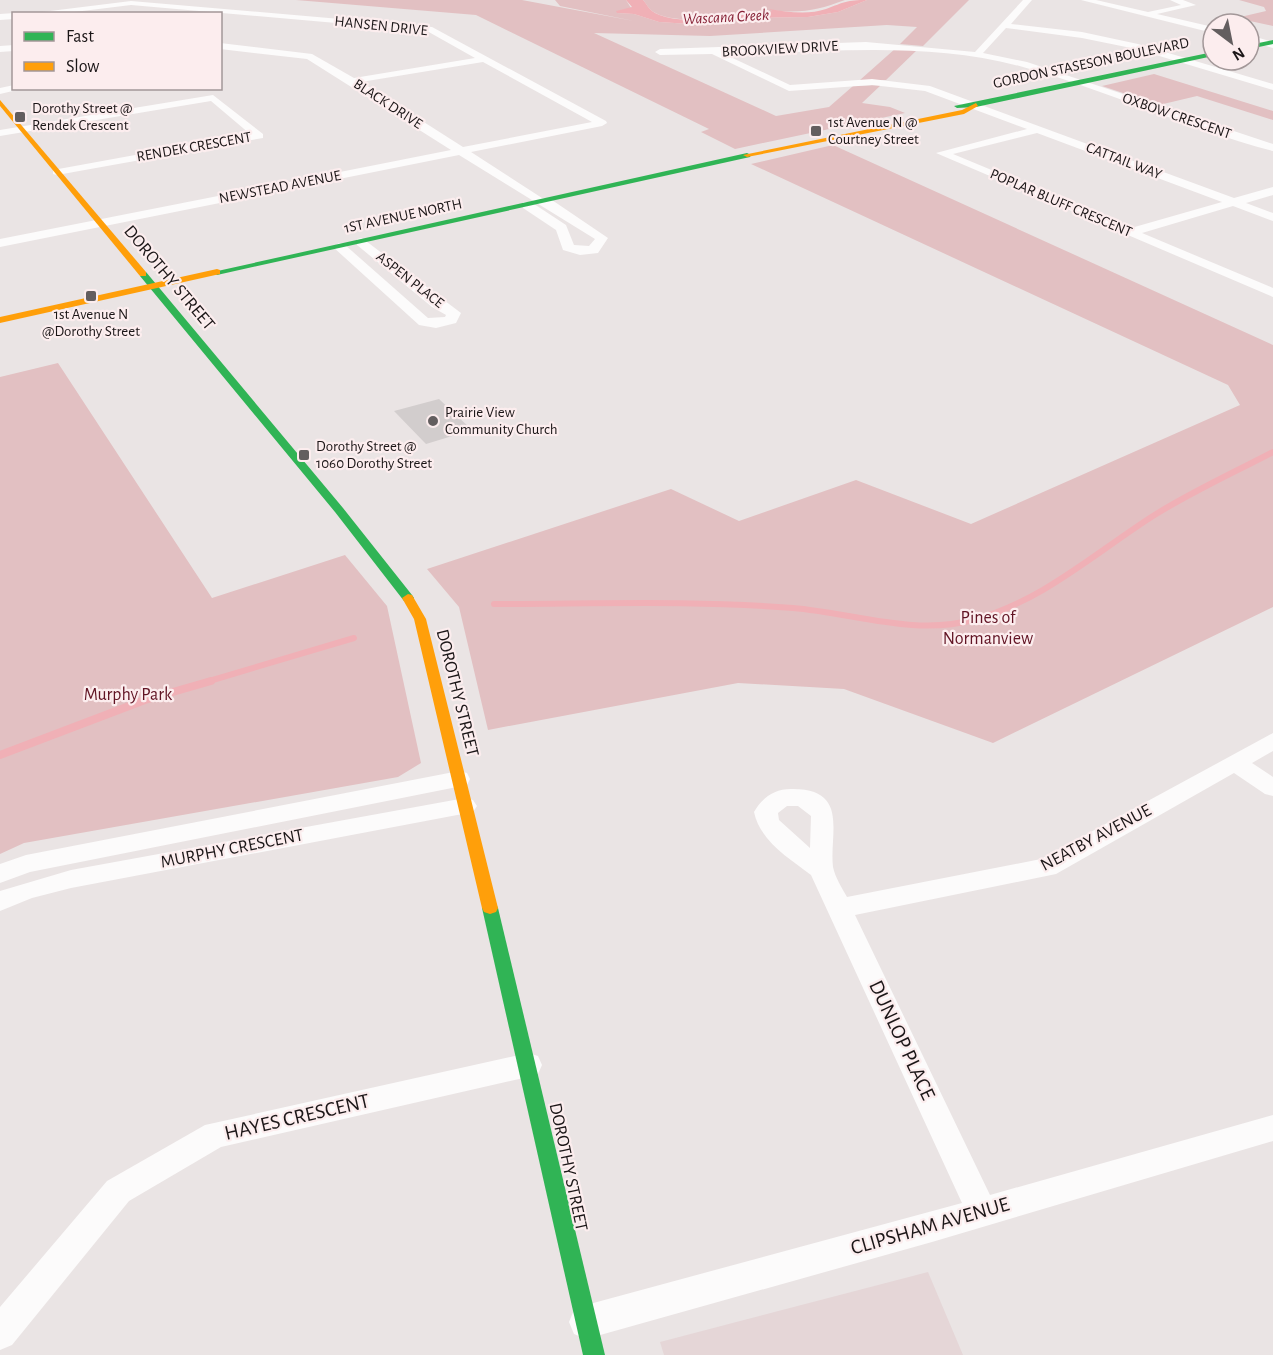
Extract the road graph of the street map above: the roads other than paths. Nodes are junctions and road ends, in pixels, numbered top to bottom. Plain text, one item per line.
1 (1028, 0) edge
2 (1085, 0) edge
3 (1174, 0) edge
4 (48, 12) edge
5 (1142, 15) junction
6 (1006, 26) junction
7 (1201, 27) edge
8 (222, 46) edge
9 (261, 50) junction
10 (660, 52) dead end
11 (713, 52) junction
12 (978, 55) junction
13 (222, 56) edge
14 (1201, 57) edge
15 (483, 59) junction
16 (1185, 60) junction
17 (352, 81) junction
18 (1080, 83) junction
19 (1273, 87) edge
20 (0, 102) edge
21 (976, 105) junction
22 (23, 129) junction
23 (1039, 129) junction
24 (0, 133) edge
25 (813, 141) joint
26 (1273, 148) edge
27 (461, 151) junction
28 (57, 172) junction
29 (1273, 191) edge
30 (1233, 202) junction
31 (537, 203) junction
32 (1273, 217) edge
33 (100, 223) junction
34 (1131, 232) junction
35 (362, 242) junction
36 (0, 243) edge
37 (339, 247) junction
38 (152, 286) junction
39 (1273, 293) edge
40 (0, 320) edge
41 (1273, 741) edge
42 (1235, 762) junction
43 (459, 779) junction
44 (1273, 788) edge
45 (465, 806) junction
46 (821, 869) dead end
47 (0, 873) edge
48 (0, 901) edge
49 (840, 908) junction
50 (528, 1065) junction
51 (1273, 1128) edge
52 (981, 1211) junction
53 (586, 1322) junction
54 (0, 1333) edge
55 (594, 1355) edge

1 - 6 street
2 - 5 street
3 - 5 street
4 - 15 street, HANSEN DRIVE
5 - 7 street
6 - 12 street
6 - 16 street
8 - 9 street, BLACK DRIVE
9 - 13 street
9 - 17 street, BLACK DRIVE
10 - 11 street
11 - 12 street, BROOKVIEW DRIVE
11 - 21 street, BROOKVIEW DRIVE
12 - 18 street, BROOKVIEW DRIVE
14 - 16 street, GORDON STASESON BOULEVARD
15 - 17 street
15 - 27 street, HANSEN DRIVE
16 - 18 street, GORDON STASESON BOULEVARD
16 - 19 street
17 - 27 street, BLACK DRIVE
18 - 21 street, GORDON STASESON BOULEVARD
18 - 26 street, OXBOW CRESCENT
20 - 22 street, DOROTHY STREET
21 - 23 street, CATTAIL WAY
21 - 25 street, GORDON STASESON BOULEVARD
22 - 24 street
22 - 28 street, DOROTHY STREET
22 - 28 street, RENDEK CRESCENT
23 - 30 street, CATTAIL WAY
23 - 34 street, POPLAR BLUFF CRESCENT
25 - 31 street, 1ST AVENUE NORTH
27 - 31 street, BLACK DRIVE
27 - 33 street, NEWSTEAD AVENUE
28 - 33 street, DOROTHY STREET
29 - 30 street
30 - 32 street, CATTAIL WAY
30 - 34 street
31 - 31 street
31 - 35 street, 1ST AVENUE NORTH
33 - 36 street, NEWSTEAD AVENUE
33 - 38 street, DOROTHY STREET
34 - 39 street, POPLAR BLUFF CRESCENT
35 - 37 street, 1ST AVENUE NORTH
35 - 37 street, ASPEN PLACE
37 - 38 street, 1ST AVENUE NORTH
38 - 40 street, 1ST AVENUE NORTH
38 - 43 street, DOROTHY STREET
41 - 42 street, NEATBY AVENUE
42 - 44 street
42 - 49 street, NEATBY AVENUE
43 - 45 street, DOROTHY STREET
43 - 47 street, MURPHY CRESCENT
45 - 48 street, MURPHY CRESCENT
45 - 50 street, DOROTHY STREET
46 - 49 street, DUNLOP PLACE
49 - 52 street, DUNLOP PLACE
50 - 53 street, DOROTHY STREET
50 - 54 street, HAYES CRESCENT
51 - 52 street, CLIPSHAM AVENUE
52 - 53 street, CLIPSHAM AVENUE
53 - 55 street, DOROTHY STREET

